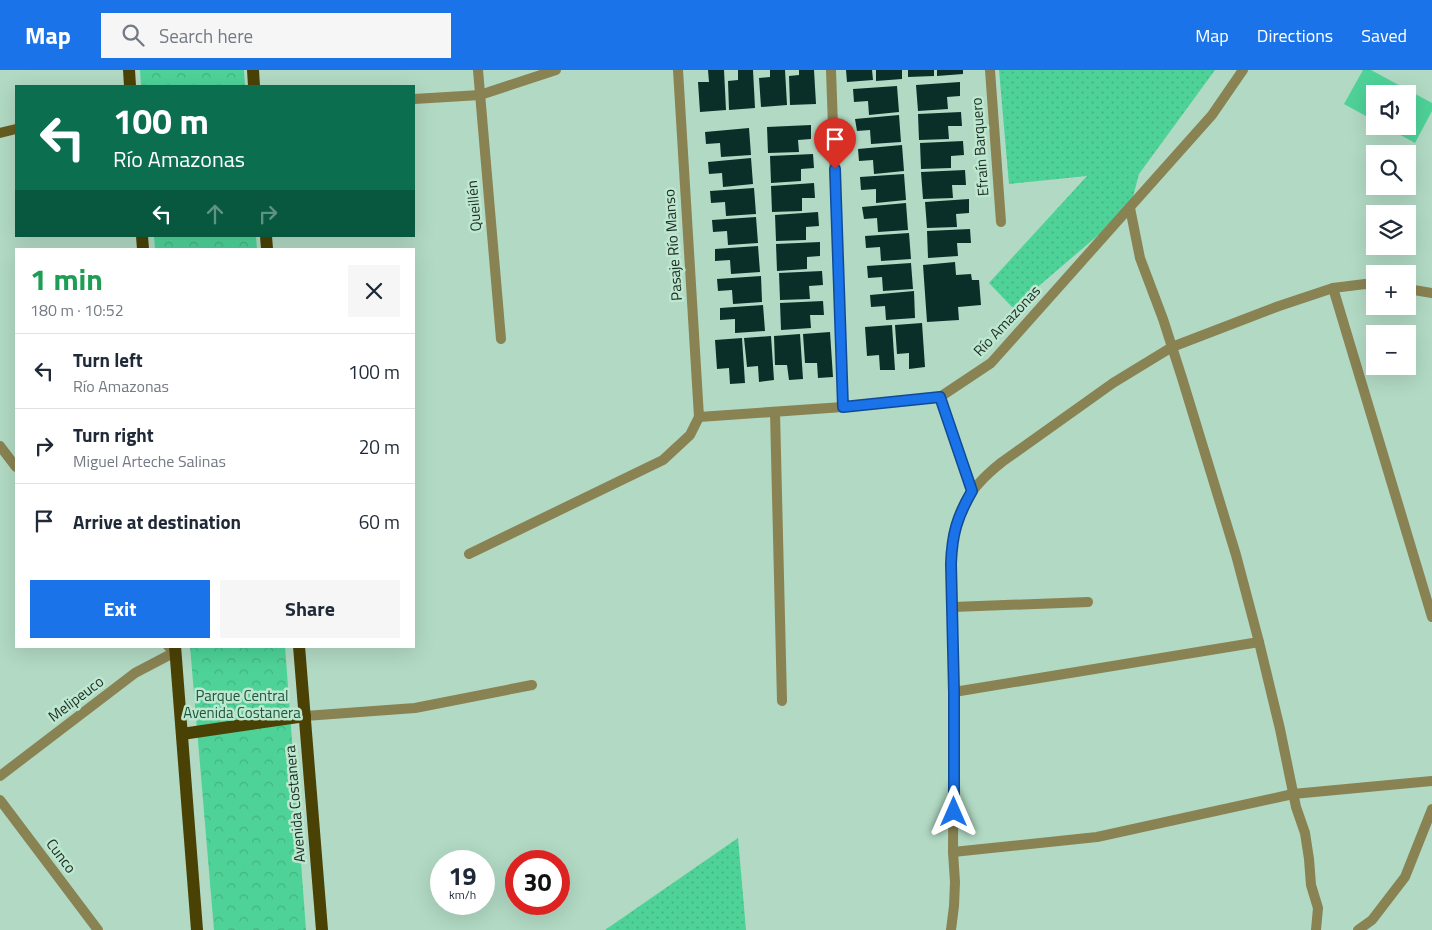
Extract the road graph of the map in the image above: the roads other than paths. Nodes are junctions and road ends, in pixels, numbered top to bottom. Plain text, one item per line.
1 (129, 70) edge
2 (253, 70) edge
3 (478, 70) edge
4 (556, 70) edge
5 (678, 70) edge
6 (832, 70) edge
7 (990, 70) edge
8 (1243, 70) edge
9 (130, 85) edge
10 (254, 85) edge
11 (480, 95) junction
12 (415, 99) edge
13 (15, 129) edge
14 (0, 133) edge
15 (1130, 208) junction
16 (1001, 222) dead end
17 (1366, 284) edge
18 (1333, 288) junction
19 (1416, 290) edge
20 (1432, 293) edge
21 (501, 339) dead end
22 (1172, 347) junction
23 (940, 397) junction
24 (843, 407) junction
25 (775, 412) junction
26 (699, 417) junction
27 (0, 446) edge
28 (15, 466) edge
29 (972, 491) junction
30 (469, 554) dead end
31 (1088, 602) dead end
32 (953, 607) junction
33 (1432, 617) edge
34 (1259, 642) junction
35 (173, 648) edge
36 (299, 648) edge
37 (532, 685) dead end
38 (954, 692) junction
39 (782, 702) dead end
40 (305, 716) junction
41 (182, 734) junction
42 (0, 776) edge
43 (1432, 781) edge
44 (1293, 794) junction
45 (0, 800) edge
46 (1432, 809) edge
47 (954, 852) junction
48 (98, 930) edge
49 (197, 930) edge
50 (322, 930) edge
51 (951, 930) edge
52 (1316, 930) edge
53 (1358, 930) edge

1 - 9 main road
2 - 10 main road
3 - 11 street, Queillén
4 - 11 street
5 - 26 street, Pasaje Río Manso
6 - 24 street
7 - 16 street, Efraín Barquero
8 - 15 street, Río Amazonas
11 - 12 street
11 - 21 street, Queillén
13 - 14 street
15 - 22 street
15 - 23 street, Río Amazonas
17 - 18 street
18 - 22 street
18 - 33 street
19 - 20 street
22 - 29 street
22 - 34 street
23 - 24 street, Río Amazonas
23 - 29 street
24 - 25 street, Río Amazonas
25 - 26 street, Río Amazonas
25 - 39 street
26 - 30 street
27 - 28 street
29 - 32 street
31 - 32 street
32 - 38 street
34 - 38 street
34 - 44 street
35 - 41 main road
35 - 42 street, Melipeuco
36 - 40 main road, Avenida Costanera
37 - 40 street
38 - 47 street
40 - 41 main road
40 - 50 main road, Avenida Costanera
41 - 49 main road
43 - 44 street
44 - 47 street
44 - 52 street
45 - 48 street, Cunco
46 - 53 street
47 - 51 street

